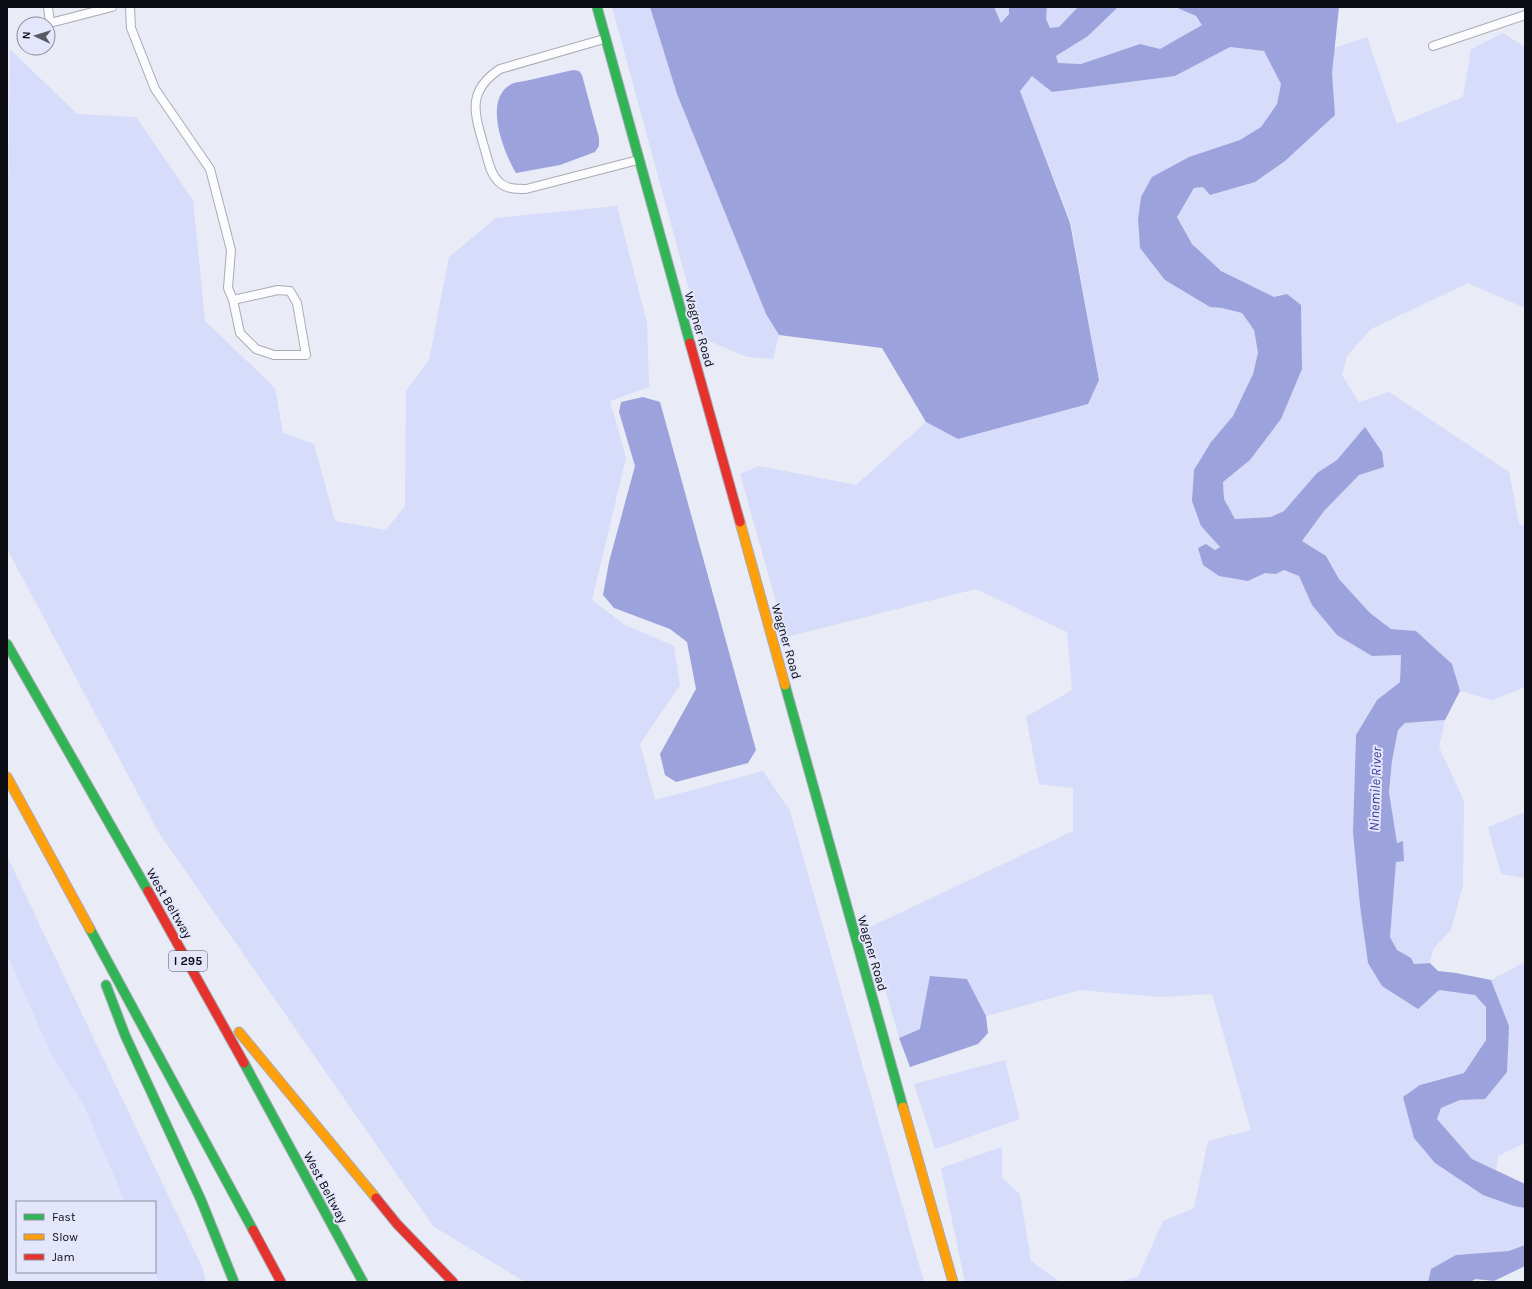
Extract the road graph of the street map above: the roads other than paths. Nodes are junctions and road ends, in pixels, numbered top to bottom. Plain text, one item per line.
1 (48, 7) edge
2 (112, 7) edge
3 (130, 7) edge
4 (597, 7) edge
5 (1525, 15) edge
6 (605, 39) junction
7 (1433, 46) dead end
8 (639, 159) junction
9 (233, 300) junction
10 (7, 644) edge
11 (7, 777) edge
12 (67, 890) junction
13 (94, 954) dead end
14 (102, 976) dead end
15 (205, 991) junction
16 (234, 1282) edge
17 (281, 1282) edge
18 (363, 1282) edge
19 (453, 1282) edge
20 (953, 1282) edge

1 - 2 lane
3 - 9 lane
4 - 6 main road, Wagner Road
5 - 7 lane
6 - 8 main road, Wagner Road
6 - 8 lane
8 - 20 main road, Wagner Road
9 - 9 lane
10 - 15 main road, West Beltway / I 295
11 - 12 main road
12 - 13 main road
12 - 17 main road
14 - 16 main road
15 - 18 main road, West Beltway / I 295
15 - 19 main road

